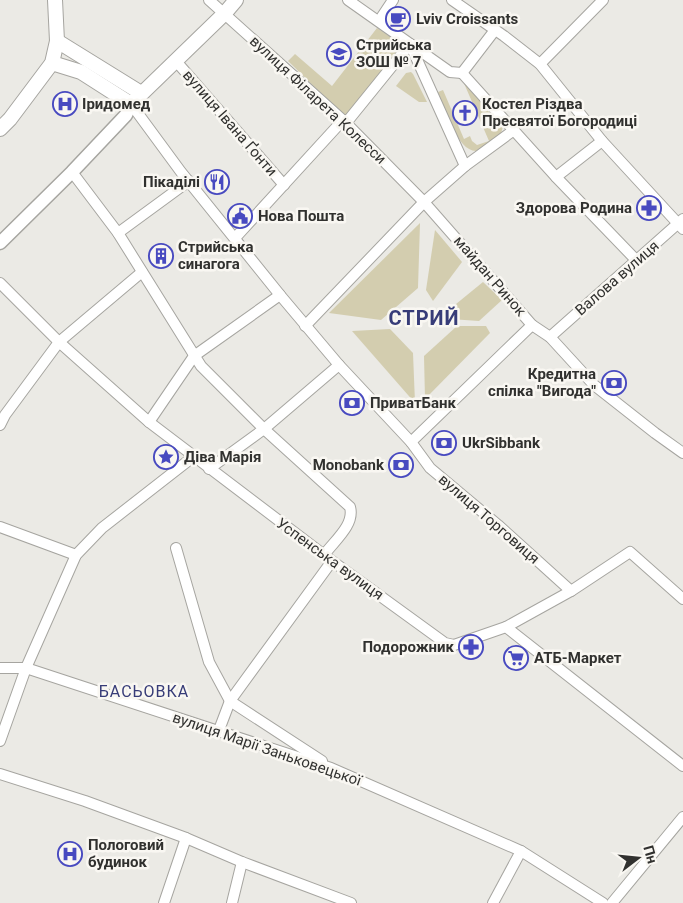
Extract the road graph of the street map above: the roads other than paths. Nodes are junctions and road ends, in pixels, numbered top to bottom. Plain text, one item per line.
1 (55, 0) edge
2 (209, 0) edge
3 (236, 0) edge
4 (348, 0) edge
5 (393, 0) edge
6 (452, 0) edge
7 (603, 0) edge
8 (225, 13) junction
9 (379, 22) junction
10 (495, 30) junction
11 (57, 41) junction
12 (410, 44) junction
13 (175, 60) junction
14 (52, 63) junction
15 (540, 64) junction
16 (462, 73) junction
17 (141, 93) junction
18 (131, 104) junction
19 (344, 121) junction
20 (0, 129) edge
21 (514, 130) junction
22 (602, 141) junction
23 (465, 166) junction
24 (72, 172) junction
25 (556, 177) junction
26 (189, 182) junction
27 (284, 185) junction
28 (424, 202) junction
29 (681, 224) edge
30 (118, 233) junction
31 (235, 238) junction
32 (0, 243) edge
33 (637, 261) junction
34 (142, 272) junction
35 (0, 283) edge
36 (280, 295) junction
37 (532, 325) junction
38 (305, 326) junction
39 (550, 337) junction
40 (59, 342) junction
41 (194, 356) junction
42 (339, 365) junction
43 (149, 422) junction
44 (0, 425) edge
45 (264, 429) junction
46 (410, 442) junction
47 (683, 453) edge
48 (192, 457) junction
49 (209, 469) junction
50 (0, 527) edge
51 (176, 548) dead end
52 (76, 555) junction
53 (328, 558) junction
54 (571, 591) junction
55 (683, 599) edge
56 (506, 627) junction
57 (0, 668) edge
58 (26, 668) junction
59 (230, 701) junction
60 (219, 730) junction
61 (0, 741) edge
62 (683, 766) edge
63 (340, 772) junction
64 (0, 774) edge
65 (683, 817) edge
66 (186, 838) junction
67 (521, 851) junction
68 (242, 862) junction
69 (322, 892) junction
70 (164, 903) edge
71 (232, 903) edge
72 (319, 903) edge
73 (351, 903) edge
74 (492, 903) edge
75 (603, 903) edge
76 (612, 903) edge

1 - 11 main road
2 - 8 street, вулиця Філарета Колесси
3 - 8 main road
4 - 9 street
5 - 9 street
6 - 10 street
7 - 15 street
8 - 13 main road
8 - 19 street, вулиця Філарета Колесси
9 - 12 street
10 - 15 street
10 - 16 street
11 - 14 main road
11 - 17 main road
12 - 16 street
12 - 19 street
12 - 23 street
13 - 17 main road
13 - 27 street, вулиця Івана Ґонти
14 - 18 main road
14 - 20 main road
15 - 22 street
16 - 21 street
17 - 18 main road
18 - 24 street
18 - 26 street
19 - 27 street
19 - 28 street, вулиця Філарета Колесси
21 - 23 street
21 - 25 street
22 - 25 street
22 - 29 street
23 - 28 street
24 - 30 street
24 - 32 street
25 - 33 street
26 - 30 street
26 - 31 street
27 - 31 street
28 - 37 street, майдан Ринок
28 - 38 street
29 - 33 street, Валова вулиця
30 - 34 street
31 - 36 street
33 - 39 street, Валова вулиця
34 - 40 street
34 - 41 street
35 - 40 street, Успенська вулиця
36 - 38 street
36 - 41 street
37 - 39 street
37 - 46 street, майдан Ринок
38 - 42 street
39 - 47 street
40 - 43 street, Успенська вулиця
40 - 44 street
41 - 43 street
41 - 45 street
42 - 45 street
42 - 46 street
43 - 48 street, Успенська вулиця
45 - 49 street
45 - 53 street
46 - 54 street, вулиця Торговиця
48 - 49 street, Успенська вулиця
48 - 52 street
49 - 53 street, Успенська вулиця
50 - 52 street
51 - 59 street
52 - 58 street
53 - 56 street, Успенська вулиця
53 - 59 street
54 - 55 street, Успенська вулиця
54 - 56 street, Успенська вулиця
56 - 62 street
57 - 58 street, вулиця Марії Заньковецької
58 - 60 street, вулиця Марії Заньковецької
58 - 61 street
59 - 60 street
59 - 63 street
60 - 63 street, вулиця Марії Заньковецької
63 - 67 street, вулиця Марії Заньковецької
64 - 66 street
65 - 76 street
66 - 68 street
66 - 70 street
67 - 74 street
67 - 75 street, вулиця Марії Заньковецької
68 - 69 street
68 - 71 street
69 - 72 street
69 - 73 street

